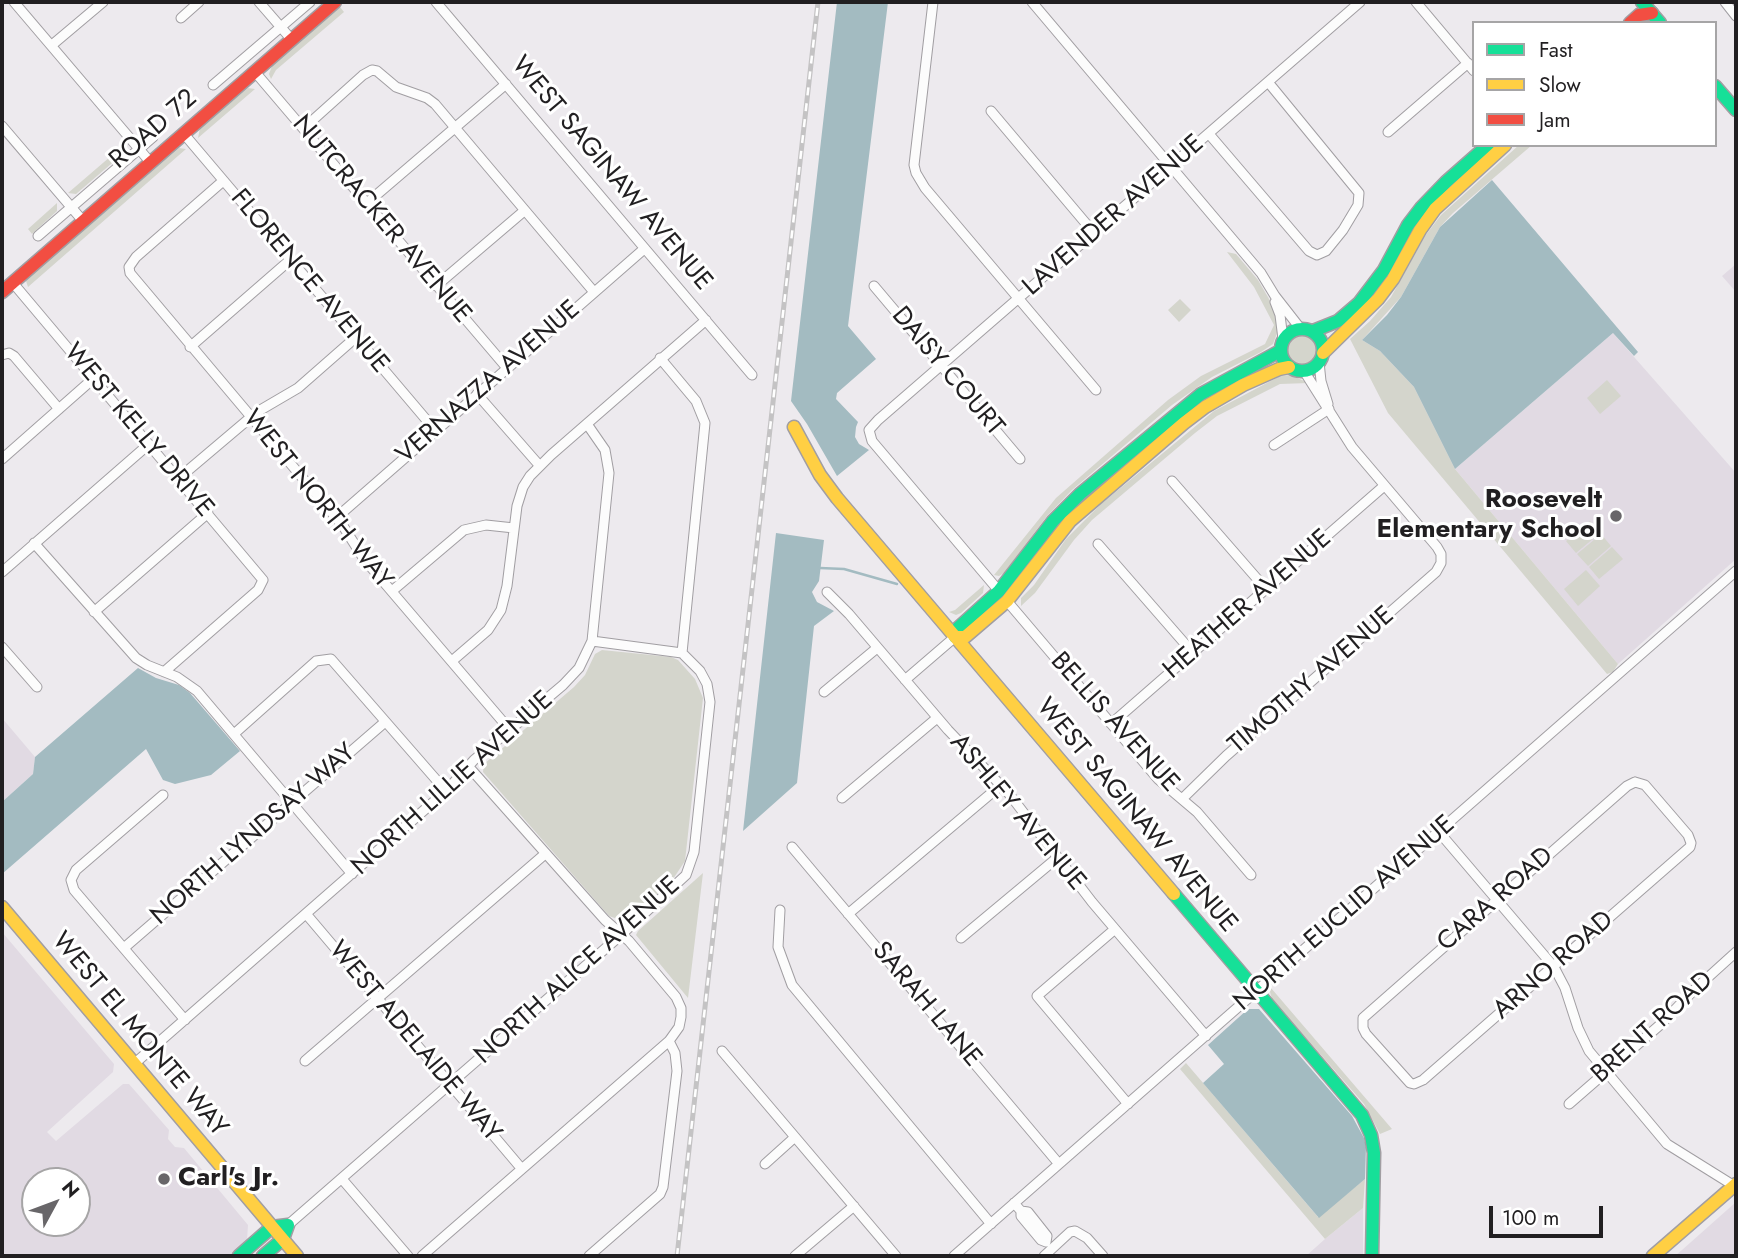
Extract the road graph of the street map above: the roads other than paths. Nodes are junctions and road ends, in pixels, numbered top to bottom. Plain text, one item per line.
1 (14, 2) edge
2 (103, 2) edge
3 (199, 2) edge
4 (259, 2) edge
5 (310, 2) edge
6 (335, 2) edge
7 (436, 2) edge
8 (933, 2) edge
9 (1031, 2) edge
10 (1360, 2) edge
11 (1416, 2) edge
12 (1642, 2) edge
13 (1725, 2) edge
14 (1736, 16) edge
15 (181, 18) dead end
16 (1653, 19) edge
17 (1632, 21) edge
18 (281, 27) junction
19 (292, 40) junction
20 (51, 45) junction
21 (1471, 67) edge
22 (255, 72) junction
23 (1268, 82) junction
24 (506, 84) junction
25 (212, 85) dead end
26 (1717, 88) edge
27 (1736, 110) edge
28 (991, 111) dead end
29 (2, 126) edge
30 (304, 128) junction
31 (456, 129) junction
32 (1388, 132) dead end
33 (184, 134) junction
34 (1209, 134) junction
35 (153, 137) dead end
36 (1486, 147) edge
37 (1496, 147) edge
38 (1503, 147) edge
39 (139, 149) junction
40 (151, 163) junction
41 (1171, 167) junction
42 (223, 181) junction
43 (1463, 182) junction
44 (368, 203) junction
45 (71, 207) junction
46 (524, 211) junction
47 (83, 221) junction
48 (1094, 233) junction
49 (38, 236) dead end
50 (644, 249) junction
51 (290, 260) junction
52 (13, 283) junction
53 (436, 286) junction
54 (874, 286) dead end
55 (2, 292) edge
56 (594, 292) junction
57 (1275, 296) junction
58 (1018, 300) junction
59 (706, 320) junction
60 (1306, 330) junction
61 (355, 338) junction
62 (1282, 345) junction
63 (190, 347) junction
64 (5, 354) edge
65 (660, 358) junction
66 (1321, 358) junction
67 (942, 366) junction
68 (1289, 367) junction
69 (507, 368) junction
70 (1304, 371) junction
71 (752, 375) dead end
72 (94, 378) junction
73 (1096, 390) dead end
74 (477, 394) junction
75 (59, 409) junction
76 (1329, 409) junction
77 (250, 418) junction
78 (587, 424) junction
79 (794, 427) dead end
80 (435, 430) junction
81 (869, 430) joint
82 (149, 444) junction
83 (1274, 445) dead end
84 (1020, 458) dead end
85 (2, 459) edge
86 (539, 466) junction
87 (179, 478) junction
88 (1172, 481) dead end
89 (1384, 486) junction
90 (1080, 494) junction
91 (208, 513) junction
92 (336, 518) junction
93 (514, 528) junction
94 (1056, 538) junction
95 (34, 544) junction
96 (1098, 544) dead end
97 (1736, 571) edge
98 (2, 572) edge
99 (1266, 589) junction
100 (393, 592) junction
101 (827, 592) dead end
102 (1003, 596) junction
103 (94, 612) junction
104 (955, 637) junction
105 (592, 641) junction
106 (2, 647) edge
107 (877, 648) junction
108 (682, 653) junction
109 (1193, 653) junction
110 (452, 661) junction
111 (164, 672) junction
112 (905, 680) junction
113 (37, 687) dead end
114 (824, 692) dead end
115 (937, 718) junction
116 (385, 722) junction
117 (1111, 724) junction
118 (510, 730) junction
119 (234, 734) junction
120 (468, 766) junction
121 (1635, 782) joint
122 (1001, 785) junction
123 (446, 792) junction
124 (163, 795) dead end
125 (842, 798) dead end
126 (1182, 799) junction
127 (292, 802) junction
128 (1439, 832) junction
129 (792, 847) dead end
130 (545, 854) junction
131 (1057, 858) junction
132 (352, 874) junction
133 (1251, 875) dead end
134 (1497, 899) junction
135 (2, 907) edge
136 (780, 910) dead end
137 (848, 914) junction
138 (307, 915) junction
139 (1115, 929) junction
140 (622, 934) junction
141 (961, 937) dead end
142 (124, 948) junction
143 (1736, 952) edge
144 (1554, 967) junction
145 (1256, 993) junction
146 (378, 999) junction
147 (185, 1020) junction
148 (1206, 1036) junction
149 (669, 1041) junction
150 (722, 1051) dead end
151 (305, 1061) dead end
152 (134, 1064) junction
153 (1606, 1071) junction
154 (449, 1084) junction
155 (1414, 1084) joint
156 (1128, 1104) junction
157 (1569, 1104) dead end
158 (795, 1137) junction
159 (765, 1164) dead end
160 (1059, 1164) junction
161 (521, 1168) junction
162 (342, 1178) junction
163 (1736, 1186) edge
164 (1014, 1203) junction
165 (853, 1206) junction
166 (991, 1224) junction
167 (288, 1225) junction
168 (272, 1227) junction
169 (283, 1239) junction
170 (1049, 1245) junction
171 (239, 1256) edge
172 (263, 1256) edge
173 (297, 1256) edge
174 (408, 1256) edge
175 (422, 1256) edge
176 (589, 1256) edge
177 (794, 1256) edge
178 (896, 1256) edge
179 (954, 1256) edge
180 (1044, 1256) edge
181 (1103, 1256) edge
182 (1372, 1256) edge
183 (1653, 1256) edge

1 - 20 street
2 - 20 street
3 - 15 street
4 - 18 street
5 - 18 street
6 - 19 street, ROAD 72
7 - 24 street, WEST SAGINAW AVENUE
8 - 58 street
9 - 41 street
10 - 23 street, LAVENDER AVENUE
11 - 21 street
12 - 16 street
13 - 14 street
16 - 17 street
18 - 19 street
18 - 25 street
19 - 22 street, ROAD 72
20 - 39 street
21 - 32 street
22 - 30 street, NUTCRACKER AVENUE
22 - 33 street, ROAD 72
23 - 34 street, LAVENDER AVENUE
23 - 34 street
24 - 31 street
24 - 50 street, WEST SAGINAW AVENUE
26 - 27 street
28 - 48 street
29 - 45 street
30 - 31 street
30 - 44 street, NUTCRACKER AVENUE
31 - 44 street
31 - 46 street
33 - 40 street, ROAD 72
33 - 42 street, FLORENCE AVENUE
34 - 41 street, LAVENDER AVENUE
35 - 39 street
36 - 60 street
37 - 43 street
38 - 43 street
39 - 40 street
39 - 45 street
40 - 47 street, ROAD 72
41 - 48 street, LAVENDER AVENUE
41 - 57 street
42 - 51 street, FLORENCE AVENUE
42 - 63 street, WEST NORTH WAY
43 - 66 street
44 - 53 street, NUTCRACKER AVENUE
45 - 47 street
45 - 49 street
46 - 53 street
46 - 56 street
47 - 52 street, ROAD 72
48 - 58 street, LAVENDER AVENUE
50 - 56 street, VERNAZZA AVENUE
50 - 59 street, WEST SAGINAW AVENUE
51 - 61 street, FLORENCE AVENUE
51 - 63 street
52 - 55 street, ROAD 72
52 - 72 street, WEST KELLY DRIVE
53 - 69 street, NUTCRACKER AVENUE
54 - 67 street, DAISY COURT
56 - 69 street, VERNAZZA AVENUE
57 - 60 street
57 - 62 street
58 - 67 street, LAVENDER AVENUE
58 - 73 street
59 - 65 street
59 - 71 street, WEST SAGINAW AVENUE
60 - 62 street
60 - 66 street
61 - 77 street
61 - 80 street, FLORENCE AVENUE
62 - 68 street
62 - 90 street
63 - 77 street, WEST NORTH WAY
64 - 75 street
65 - 78 street
65 - 108 street
66 - 70 street
66 - 76 street
67 - 81 street, LAVENDER AVENUE
67 - 84 street, DAISY COURT
68 - 70 street
68 - 94 street
69 - 74 street, VERNAZZA AVENUE
70 - 76 street
72 - 75 street
72 - 82 street, WEST KELLY DRIVE
74 - 80 street, VERNAZZA AVENUE
74 - 86 street
75 - 85 street
76 - 83 street
76 - 89 street
77 - 87 street
77 - 92 street, WEST NORTH WAY
78 - 86 street
78 - 105 street, NORTH LILLIE AVENUE
79 - 104 street, WEST SAGINAW AVENUE
80 - 92 street, VERNAZZA AVENUE
81 - 102 street, BELLIS AVENUE
82 - 87 street, WEST KELLY DRIVE
82 - 95 street
86 - 93 street
87 - 91 street, WEST KELLY DRIVE
88 - 99 street
89 - 99 street, HEATHER AVENUE
89 - 126 street, TIMOTHY AVENUE
90 - 94 street
90 - 102 street
91 - 103 street
91 - 111 street, WEST KELLY DRIVE
92 - 100 street, WEST NORTH WAY
93 - 100 street
93 - 110 street
94 - 102 street
95 - 98 street
95 - 103 street
96 - 109 street
97 - 128 street, NORTH EUCLID AVENUE
99 - 109 street, HEATHER AVENUE
100 - 110 street, WEST NORTH WAY
101 - 107 street, ASHLEY AVENUE
102 - 104 street
102 - 117 street, BELLIS AVENUE
103 - 111 street
104 - 112 street
104 - 145 street, WEST SAGINAW AVENUE
105 - 108 street
105 - 118 street, NORTH LILLIE AVENUE
106 - 113 street
107 - 112 street, ASHLEY AVENUE
107 - 114 street
108 - 140 street, NORTH ALICE AVENUE
109 - 117 street, HEATHER AVENUE
110 - 118 street, WEST NORTH WAY
111 - 119 street
112 - 115 street, ASHLEY AVENUE
115 - 122 street, ASHLEY AVENUE
115 - 125 street
116 - 119 street
116 - 123 street
116 - 127 street, NORTH LYNDSAY WAY
117 - 126 street, BELLIS AVENUE
118 - 120 street, NORTH LILLIE AVENUE
119 - 127 street
120 - 123 street, NORTH LILLIE AVENUE
120 - 130 street
121 - 134 street, CARA ROAD
121 - 144 street, ARNO ROAD
122 - 131 street, ASHLEY AVENUE
122 - 137 street
123 - 132 street, NORTH LILLIE AVENUE
124 - 142 street
126 - 133 street, BELLIS AVENUE
127 - 132 street
127 - 142 street, NORTH LYNDSAY WAY
128 - 134 street
128 - 145 street, NORTH EUCLID AVENUE
129 - 137 street, SARAH LANE
130 - 140 street
130 - 146 street
131 - 139 street, ASHLEY AVENUE
131 - 141 street
132 - 138 street, NORTH LILLIE AVENUE
134 - 144 street
134 - 155 street, CARA ROAD
135 - 152 street, WEST EL MONTE WAY
136 - 166 street
137 - 160 street, SARAH LANE
138 - 146 street, WEST ADELAIDE WAY
138 - 147 street, NORTH LILLIE AVENUE
139 - 148 street, ASHLEY AVENUE
139 - 156 street
140 - 149 street
140 - 154 street, NORTH ALICE AVENUE
142 - 147 street
143 - 153 street, BRENT ROAD
144 - 153 street
144 - 155 street, ARNO ROAD
145 - 148 street, NORTH EUCLID AVENUE
145 - 182 street, WEST SAGINAW AVENUE
146 - 151 street
146 - 154 street, WEST ADELAIDE WAY
147 - 152 street, NORTH LILLIE AVENUE
148 - 156 street, NORTH EUCLID AVENUE
149 - 161 street
149 - 176 street
150 - 158 street
152 - 168 street, WEST EL MONTE WAY
153 - 157 street, BRENT ROAD
153 - 163 street
154 - 161 street, WEST ADELAIDE WAY
154 - 162 street, NORTH ALICE AVENUE
156 - 160 street, NORTH EUCLID AVENUE
158 - 159 street
158 - 165 street
160 - 164 street, NORTH EUCLID AVENUE
161 - 175 street
162 - 167 street, NORTH ALICE AVENUE
162 - 174 street
163 - 183 street
164 - 166 street, NORTH EUCLID AVENUE
164 - 170 street
165 - 177 street
165 - 178 street
166 - 179 street, NORTH EUCLID AVENUE
167 - 168 street
167 - 169 street
168 - 169 street, WEST EL MONTE WAY
168 - 171 street
169 - 172 street
169 - 173 street, WEST EL MONTE WAY
170 - 180 street
170 - 181 street

